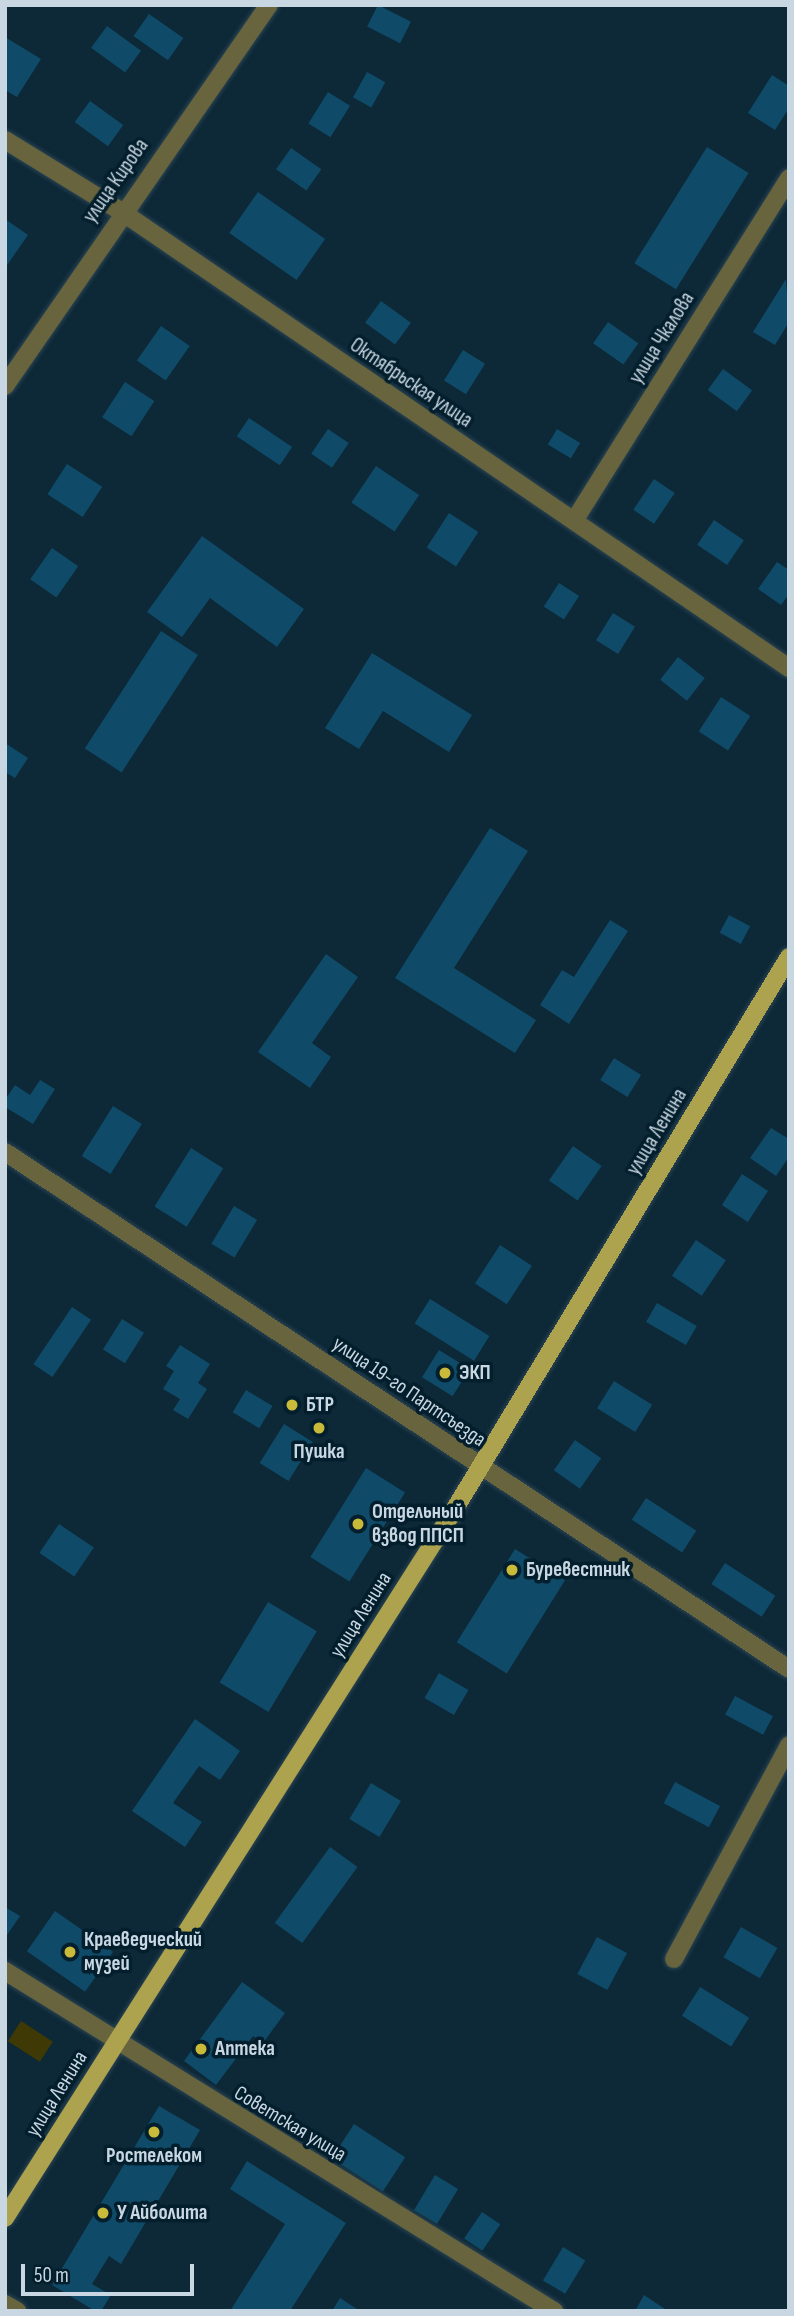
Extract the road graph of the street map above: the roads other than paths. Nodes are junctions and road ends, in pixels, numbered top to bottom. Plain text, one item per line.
1 (269, 5) edge
2 (5, 140) edge
3 (789, 178) edge
4 (122, 212) junction
5 (5, 386) edge
6 (574, 521) junction
7 (789, 668) edge
8 (789, 957) edge
9 (5, 1152) edge
10 (481, 1467) junction
11 (789, 1669) edge
12 (789, 1745) edge
13 (674, 1959) dead end
14 (5, 1971) edge
15 (116, 2044) junction
16 (5, 2218) edge
17 (5, 2304) edge
18 (17, 2311) edge
19 (554, 2311) edge

1 - 4 street, улица Кирова
2 - 4 street, Октябрьская улица
3 - 6 street, улица Чкалова
4 - 5 street, улица Кирова
4 - 6 street, Октябрьская улица
6 - 7 street, Октябрьская улица
8 - 10 main road, улица Ленина
9 - 10 street, улица 19-го Партсъезда
10 - 11 street, улица 19-го Партсъезда
10 - 15 main road, улица Ленина
12 - 13 street
14 - 15 street, Советская улица
15 - 16 main road, улица Ленина
15 - 19 street, Советская улица
17 - 18 street

